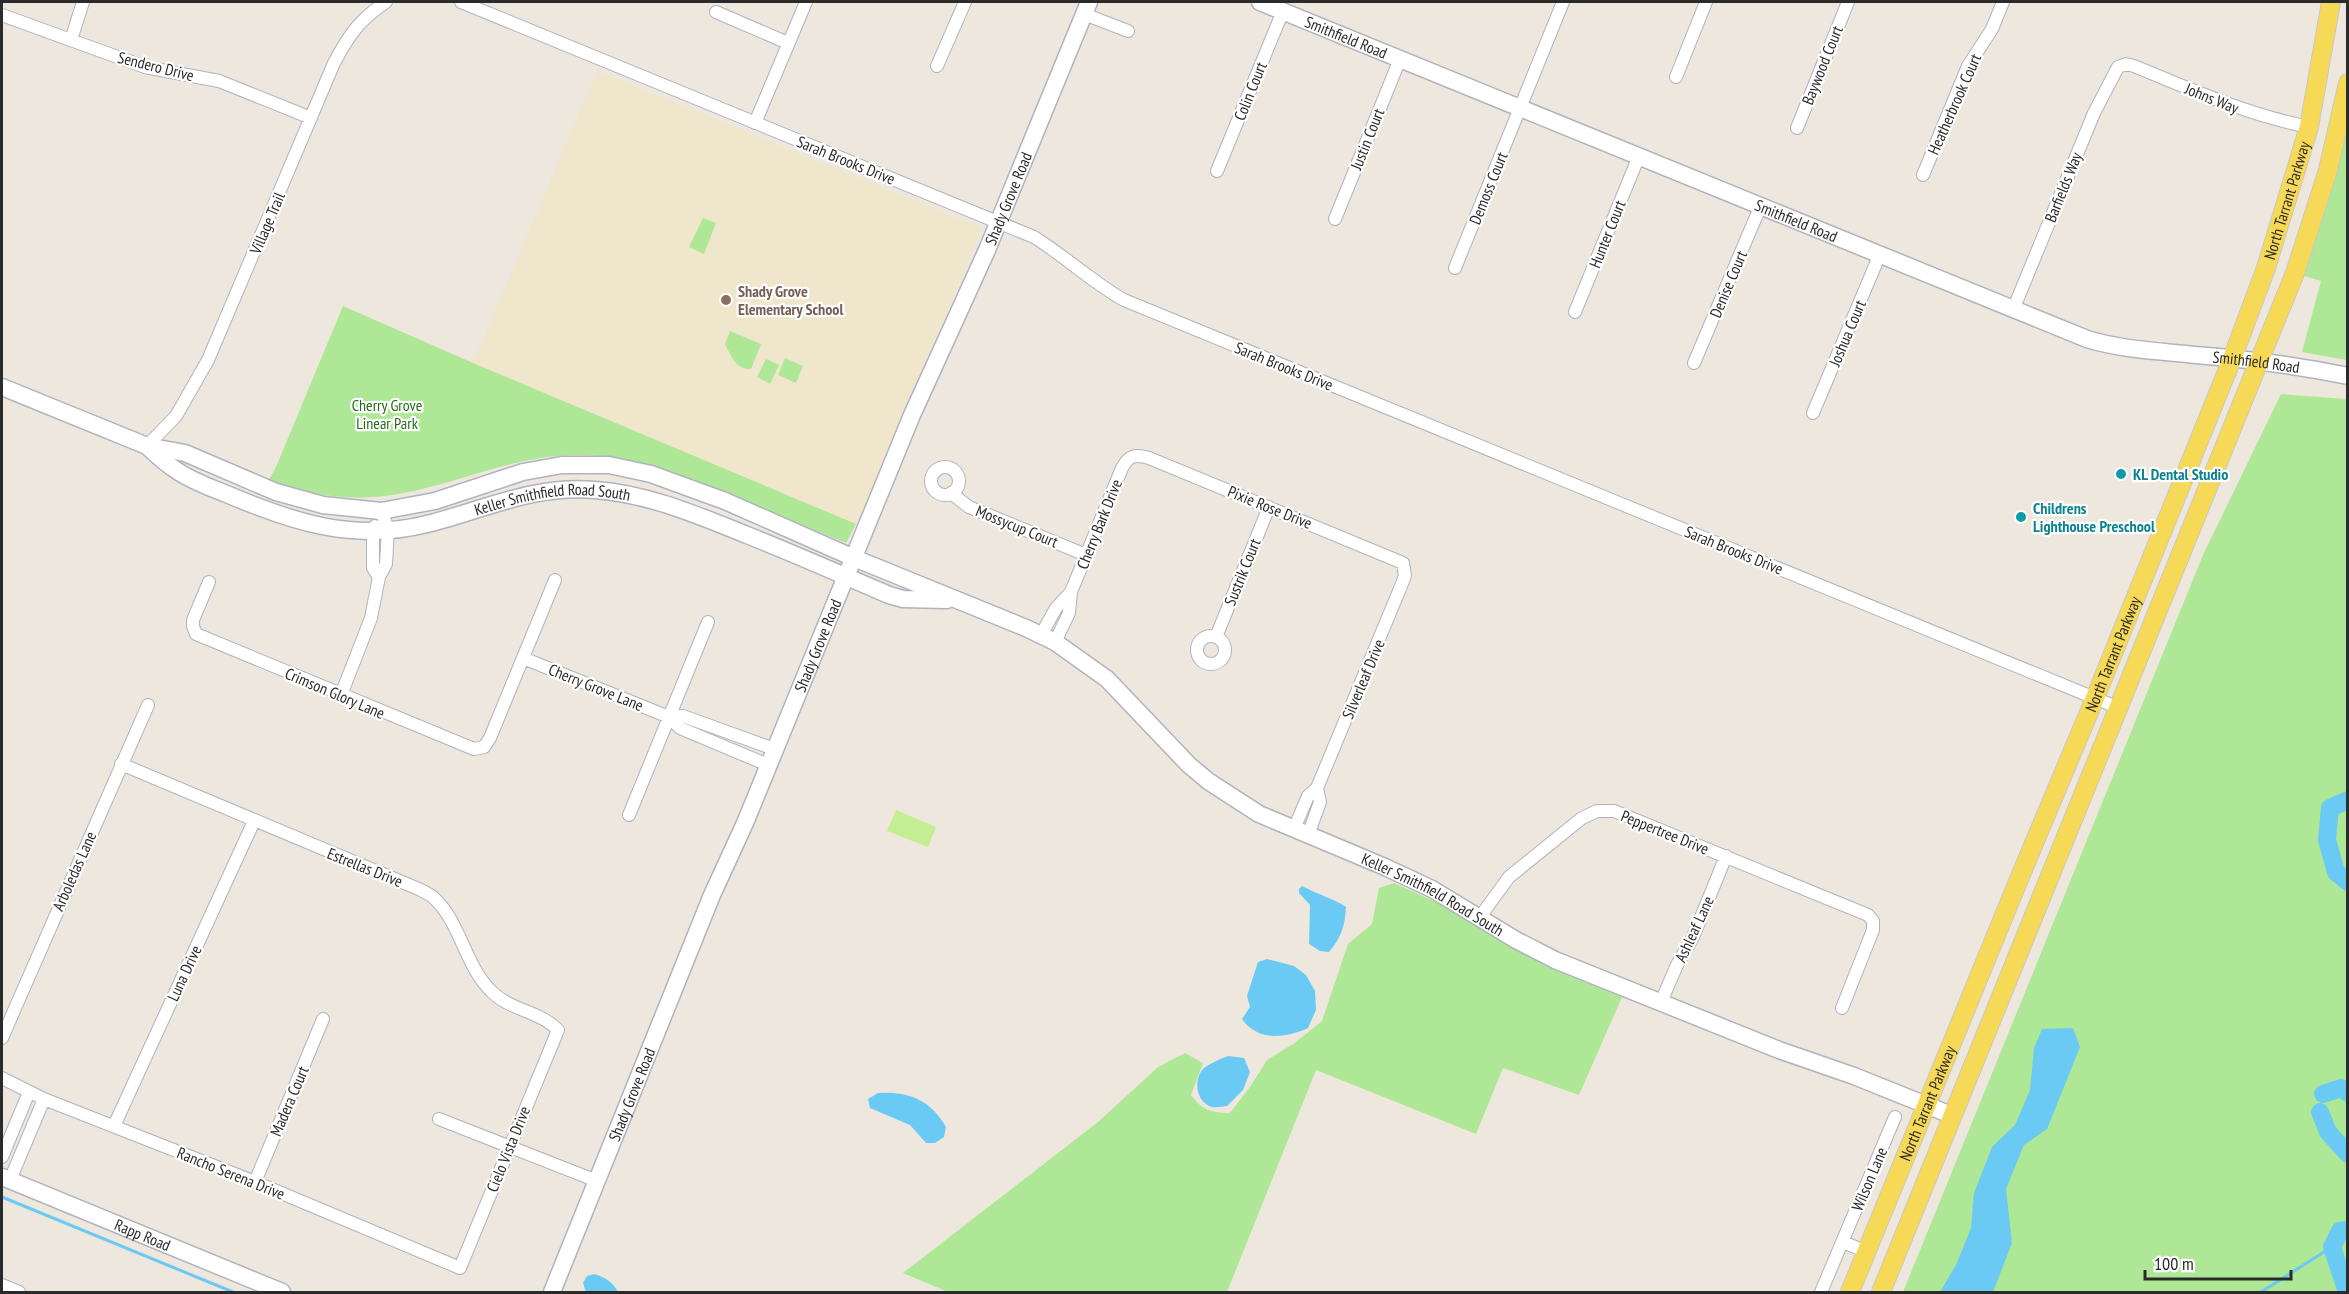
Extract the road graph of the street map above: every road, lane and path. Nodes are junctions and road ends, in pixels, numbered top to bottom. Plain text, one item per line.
1 (83, 2) edge
2 (386, 2) edge
3 (461, 2) edge
4 (806, 2) edge
5 (965, 2) edge
6 (1260, 2) edge
7 (1563, 2) edge
8 (1706, 2) edge
9 (1848, 2) edge
10 (2331, 2) edge
11 (1999, 3) edge
12 (1086, 8) edge
13 (1283, 11) junction
14 (716, 12) dead end
15 (2, 15) edge
16 (1128, 31) dead end
17 (71, 40) junction
18 (788, 43) junction
19 (1400, 59) junction
20 (937, 66) dead end
21 (2118, 67) joint
22 (1676, 77) dead end
23 (2348, 83) edge
24 (1521, 108) junction
25 (311, 118) junction
26 (755, 123) junction
27 (1797, 128) dead end
28 (2309, 128) junction
29 (1639, 156) junction
30 (1217, 171) dead end
31 (1923, 175) dead end
32 (1761, 205) junction
33 (1335, 219) dead end
34 (999, 221) junction
35 (1880, 254) junction
36 (1455, 268) dead end
37 (2013, 310) junction
38 (1575, 312) dead end
39 (2232, 359) junction
40 (1694, 363) dead end
41 (2259, 363) junction
42 (2348, 376) edge
43 (2, 387) edge
44 (1813, 413) dead end
45 (147, 446) junction
46 (1129, 457) joint
47 (951, 493) dead end
48 (1269, 507) junction
49 (381, 511) junction
50 (381, 530) junction
51 (1086, 555) junction
52 (854, 558) junction
53 (1405, 570) joint
54 (847, 576) junction
55 (555, 580) dead end
56 (208, 582) dead end
57 (960, 601) junction
58 (708, 622) dead end
59 (1216, 637) dead end
60 (1048, 639) junction
61 (523, 658) junction
62 (341, 695) junction
63 (2095, 698) junction
64 (148, 705) dead end
65 (2119, 708) junction
66 (669, 717) junction
67 (774, 749) junction
68 (121, 764) junction
69 (768, 765) junction
70 (628, 815) dead end
71 (254, 821) junction
72 (1301, 832) junction
73 (1726, 856) junction
74 (2017, 884) junction
75 (2044, 896) junction
76 (1480, 917) junction
77 (1661, 1002) junction
78 (1842, 1008) dead end
79 (323, 1019) dead end
80 (558, 1030) joint
81 (2, 1038) edge
82 (2, 1078) edge
83 (29, 1092) junction
84 (44, 1099) junction
85 (1927, 1105) junction
86 (1951, 1115) junction
87 (1895, 1117) dead end
88 (439, 1119) dead end
89 (114, 1126) junction
90 (508, 1147) junction
91 (2, 1157) edge
92 (6, 1178) edge
93 (597, 1181) junction
94 (255, 1182) junction
95 (1843, 1242) junction
96 (1867, 1252) junction
97 (460, 1268) joint
98 (2, 1285) edge
99 (19, 1293) edge
100 (282, 1293) edge
101 (552, 1293) edge
102 (1821, 1293) edge
103 (1850, 1293) edge
104 (1881, 1293) edge

1 - 17 street
2 - 25 street, Village Trail
3 - 26 street, Sarah Brooks Drive
4 - 18 street
5 - 20 street
6 - 13 main road, Smithfield Road
7 - 24 street, Demoss Court
8 - 22 street
9 - 27 street, Baywood Court
10 - 28 main road, North Tarrant Parkway
11 - 31 street, Heatherbrook Court
12 - 16 street
12 - 34 main road, Shady Grove Road
13 - 19 main road, Smithfield Road
13 - 30 street, Colin Court
14 - 18 street
15 - 17 street, Sendero Drive
17 - 25 street, Sendero Drive
18 - 26 street
19 - 24 main road, Smithfield Road
19 - 33 street, Justin Court
21 - 28 street, Johns Way
21 - 37 street, Barfields Way
23 - 41 main road, North Tarrant Parkway
24 - 29 main road, Smithfield Road
24 - 36 street, Demoss Court
25 - 45 street, Village Trail
26 - 34 street, Sarah Brooks Drive
28 - 39 main road, North Tarrant Parkway
29 - 32 main road, Smithfield Road
29 - 38 street, Hunter Court
32 - 35 main road, Smithfield Road
32 - 40 street, Denise Court
34 - 52 main road, Shady Grove Road
34 - 63 street, Sarah Brooks Drive
35 - 37 main road, Smithfield Road
35 - 44 street, Joshua Court
37 - 39 main road, Smithfield Road
39 - 41 main road, Smithfield Road
39 - 63 main road, North Tarrant Parkway
41 - 42 main road, Smithfield Road
41 - 65 main road, North Tarrant Parkway
43 - 45 main road, Keller Smithfield Road South
45 - 49 main road, Keller Smithfield Road South
45 - 50 main road, Keller Smithfield Road South
46 - 48 street, Pixie Rose Drive
46 - 51 street, Cherry Bark Drive
47 - 51 street, Mossycup Court
48 - 53 street, Pixie Rose Drive
48 - 59 street, Sustrik Court
49 - 50 street
49 - 52 main road, Keller Smithfield Road South
50 - 54 main road, Keller Smithfield Road South
50 - 62 street
51 - 60 street, Cherry Bark Drive
52 - 54 main road, Shady Grove Road
52 - 57 main road, Keller Smithfield Road South
53 - 72 street, Silverleaf Drive
54 - 57 main road, Keller Smithfield Road South
54 - 67 main road, Shady Grove Road
55 - 61 street
56 - 62 street, Crimson Glory Lane
57 - 60 main road, Keller Smithfield Road South
58 - 66 street
60 - 72 main road, Keller Smithfield Road South
61 - 62 street, Crimson Glory Lane
61 - 66 street, Cherry Grove Lane
63 - 65 street, Sarah Brooks Drive
63 - 74 main road, North Tarrant Parkway
64 - 68 street, Arboledas Lane
65 - 75 main road, North Tarrant Parkway
66 - 67 street, Cherry Grove Lane
66 - 69 street, Cherry Grove Lane
66 - 70 street
67 - 69 main road, Shady Grove Road
68 - 71 street, Estrellas Drive
68 - 81 street, Arboledas Lane
69 - 93 main road, Shady Grove Road
71 - 80 street, Estrellas Drive
71 - 89 street, Luna Drive
72 - 76 main road, Keller Smithfield Road South
73 - 76 street, Peppertree Drive
73 - 77 street, Ashleaf Lane
73 - 78 street, Peppertree Drive
74 - 75 main road
74 - 85 main road, North Tarrant Parkway
75 - 86 main road, North Tarrant Parkway
76 - 77 main road, Keller Smithfield Road South
77 - 85 main road, Keller Smithfield Road South
79 - 94 street, Madera Court
80 - 90 street, Cielo Vista Drive
82 - 83 street, Rancho Serena Drive
83 - 84 street, Rancho Serena Drive
83 - 91 street
84 - 89 street, Rancho Serena Drive
84 - 92 street
85 - 86 main road, Keller Smithfield Road South
85 - 96 main road, North Tarrant Parkway
86 - 104 main road, North Tarrant Parkway
87 - 95 street, Wilson Lane
88 - 90 street
89 - 94 street, Rancho Serena Drive
90 - 93 street
90 - 97 street, Cielo Vista Drive
92 - 100 main road, Rapp Road
93 - 101 main road, Shady Grove Road
94 - 97 street, Rancho Serena Drive
95 - 96 street
95 - 102 street, Wilson Lane
96 - 103 main road, North Tarrant Parkway
98 - 99 street

